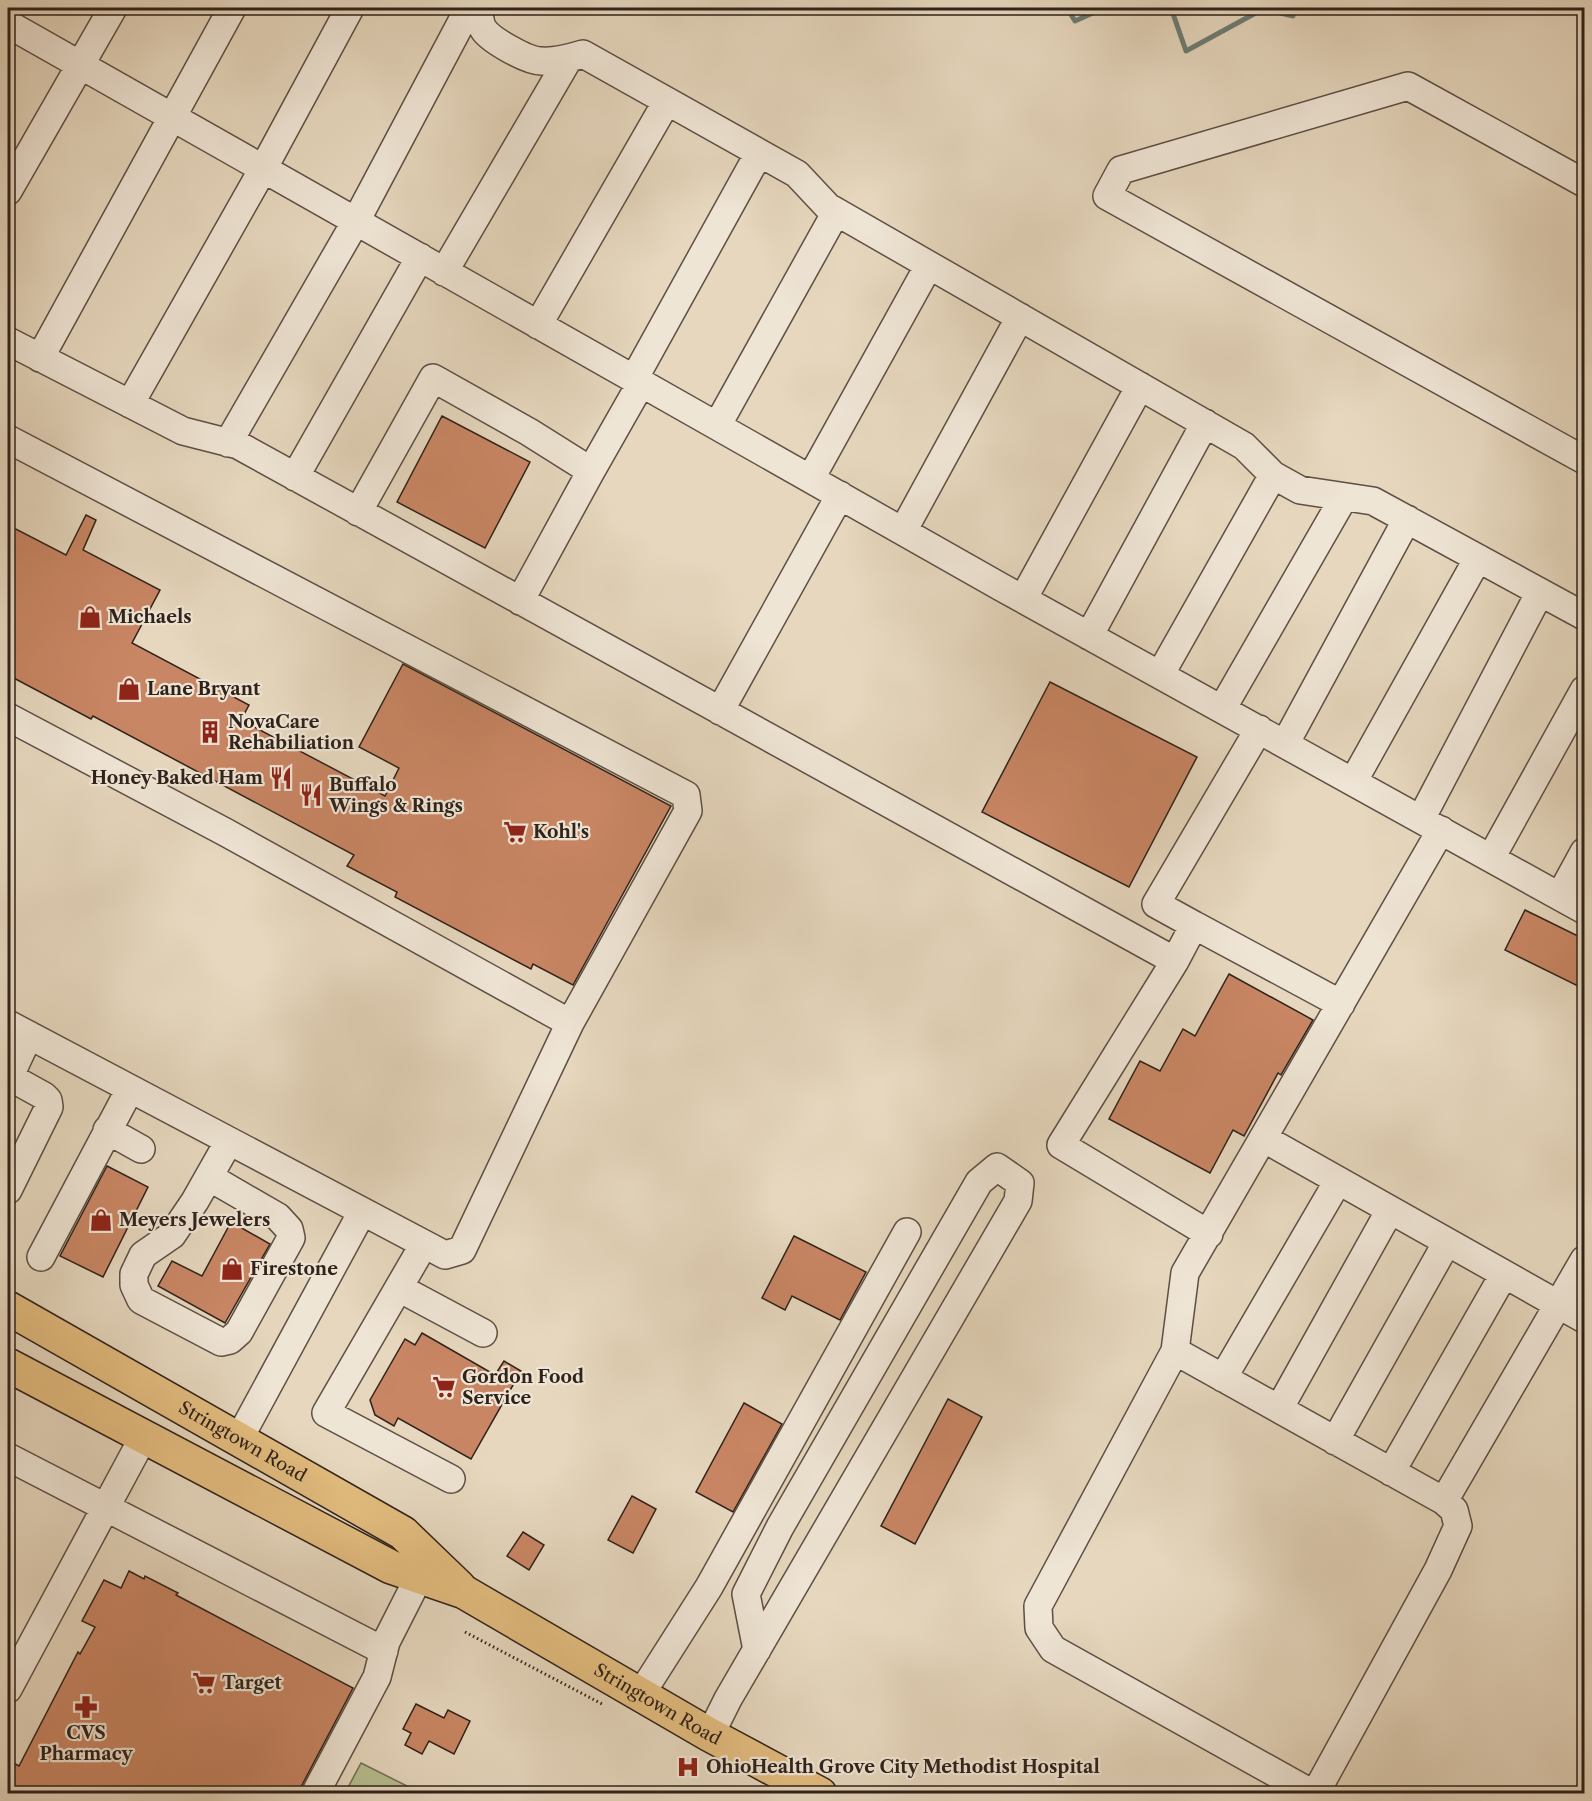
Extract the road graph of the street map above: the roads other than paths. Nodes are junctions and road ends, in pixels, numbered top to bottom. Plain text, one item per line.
1 (113, 8) edge
2 (232, 8) edge
3 (350, 8) edge
4 (469, 8) edge
5 (479, 8) edge
6 (8, 24) edge
7 (569, 58) junction
8 (80, 65) junction
9 (667, 101) junction
10 (172, 117) junction
11 (759, 153) junction
12 (263, 169) junction
13 (1584, 183) edge
14 (8, 191) edge
15 (836, 212) junction
16 (356, 221) junction
17 (420, 257) junction
18 (929, 265) junction
19 (444, 272) junction
20 (1020, 317) junction
21 (538, 325) junction
22 (8, 341) edge
23 (40, 357) junction
24 (638, 381) junction
25 (1140, 386) junction
26 (130, 404) junction
27 (1205, 423) junction
28 (717, 426) junction
29 (8, 439) edge
30 (228, 443) junction
31 (1584, 460) edge
32 (591, 471) junction
33 (1273, 475) junction
34 (295, 477) junction
35 (811, 478) junction
36 (840, 495) junction
37 (1344, 496) junction
38 (358, 512) junction
39 (1407, 519) junction
40 (903, 531) junction
41 (1478, 558) junction
42 (1540, 592) junction
43 (1023, 599) junction
44 (520, 601) junction
45 (1584, 616) edge
46 (1089, 636) junction
47 (1160, 675) junction
48 (1584, 690) edge
49 (1222, 709) junction
50 (720, 711) junction
51 (8, 717) edge
52 (1259, 729) junction
53 (1285, 744) junction
54 (1353, 782) junction
55 (1431, 825) junction
56 (1584, 852) edge
57 (1491, 858) junction
58 (1560, 896) junction
59 (1584, 910) edge
60 (1194, 925) junction
61 (1175, 960) junction
62 (1341, 1005) junction
63 (570, 1023) junction
64 (18, 1029) edge
65 (8, 1078) edge
66 (130, 1089) junction
67 (107, 1130) junction
68 (1263, 1138) junction
69 (229, 1141) junction
70 (141, 1149) dead end
71 (208, 1177) junction
72 (1338, 1181) junction
73 (8, 1190) edge
74 (1390, 1210) junction
75 (362, 1212) junction
76 (906, 1232) dead end
77 (1209, 1234) junction
78 (1447, 1242) junction
79 (424, 1244) junction
80 (41, 1257) dead end
81 (1584, 1260) edge
82 (1504, 1274) junction
83 (399, 1288) junction
84 (1558, 1305) junction
85 (8, 1308) edge
86 (1584, 1319) edge
87 (483, 1333) dead end
88 (1174, 1352) junction
89 (8, 1365) edge
90 (1223, 1378) junction
91 (1279, 1409) junction
92 (144, 1436) junction
93 (239, 1440) junction
94 (1335, 1441) junction
95 (8, 1457) edge
96 (1391, 1472) junction
97 (451, 1479) dead end
98 (1444, 1501) junction
99 (105, 1506) junction
100 (419, 1577) junction
101 (464, 1592) junction
102 (757, 1650) junction
103 (384, 1651) junction
104 (8, 1689) edge
105 (642, 1694) junction
106 (710, 1735) junction
107 (315, 1794) edge
108 (820, 1794) edge
109 (1314, 1794) edge

1 - 8 lane
2 - 10 lane
3 - 12 lane
4 - 16 lane
5 - 7 lane
6 - 8 lane
7 - 9 lane
7 - 19 lane
8 - 10 lane
8 - 14 lane
9 - 11 lane
9 - 21 lane
10 - 12 lane
10 - 23 lane
11 - 15 lane
11 - 24 lane
12 - 16 lane
12 - 26 lane
13 - 31 lane
15 - 18 lane
15 - 28 lane
16 - 17 lane
16 - 30 lane
17 - 19 lane
17 - 34 lane
18 - 20 lane
18 - 35 lane
19 - 21 lane
20 - 25 lane
20 - 40 lane
21 - 24 lane
22 - 23 lane
23 - 26 lane
24 - 28 lane
24 - 32 lane
25 - 27 lane
25 - 43 lane
26 - 30 lane
27 - 33 lane
27 - 46 lane
28 - 35 lane
29 - 63 lane
30 - 34 lane
32 - 38 lane
32 - 44 lane
33 - 37 lane
33 - 47 lane
34 - 38 lane
35 - 36 lane
36 - 40 lane
36 - 50 lane
37 - 39 lane
37 - 49 lane
38 - 44 lane
39 - 41 lane
39 - 53 lane
40 - 43 lane
41 - 42 lane
41 - 54 lane
42 - 45 lane
42 - 55 lane
43 - 46 lane
44 - 50 lane
46 - 47 lane
47 - 49 lane
48 - 57 lane
49 - 52 lane
50 - 61 lane
51 - 63 lane
52 - 53 lane
52 - 60 lane
53 - 54 lane
54 - 55 lane
55 - 57 lane
55 - 62 lane
56 - 58 lane
57 - 58 lane
58 - 59 lane
60 - 61 lane
60 - 62 lane
61 - 77 lane
62 - 68 lane
63 - 79 lane
64 - 65 lane
64 - 66 lane
65 - 73 lane
66 - 67 lane
66 - 69 lane
67 - 70 lane
67 - 80 lane
68 - 72 lane
68 - 77 lane
69 - 71 lane
69 - 75 lane
71 - 71 lane
72 - 74 lane
72 - 90 lane
74 - 78 lane
74 - 91 lane
75 - 79 lane
75 - 93 lane
76 - 105 lane
77 - 88 lane
78 - 82 lane
78 - 94 lane
79 - 83 lane
81 - 84 lane
82 - 84 lane
82 - 96 lane
83 - 87 lane
83 - 97 lane
84 - 86 lane
84 - 98 lane
85 - 93 main road, Stringtown Road
88 - 90 lane
88 - 109 lane
89 - 92 main road, Stringtown Road
90 - 91 lane
91 - 94 lane
92 - 99 lane
92 - 100 main road, Stringtown Road
93 - 101 main road, Stringtown Road
94 - 96 lane
95 - 99 lane
96 - 98 lane
98 - 109 lane
99 - 103 lane
99 - 104 lane
100 - 101 main road, Stringtown Road
100 - 103 lane
101 - 105 main road, Stringtown Road
102 - 102 lane
102 - 106 lane
103 - 107 lane
105 - 106 main road, Stringtown Road
106 - 108 main road, Stringtown Road

